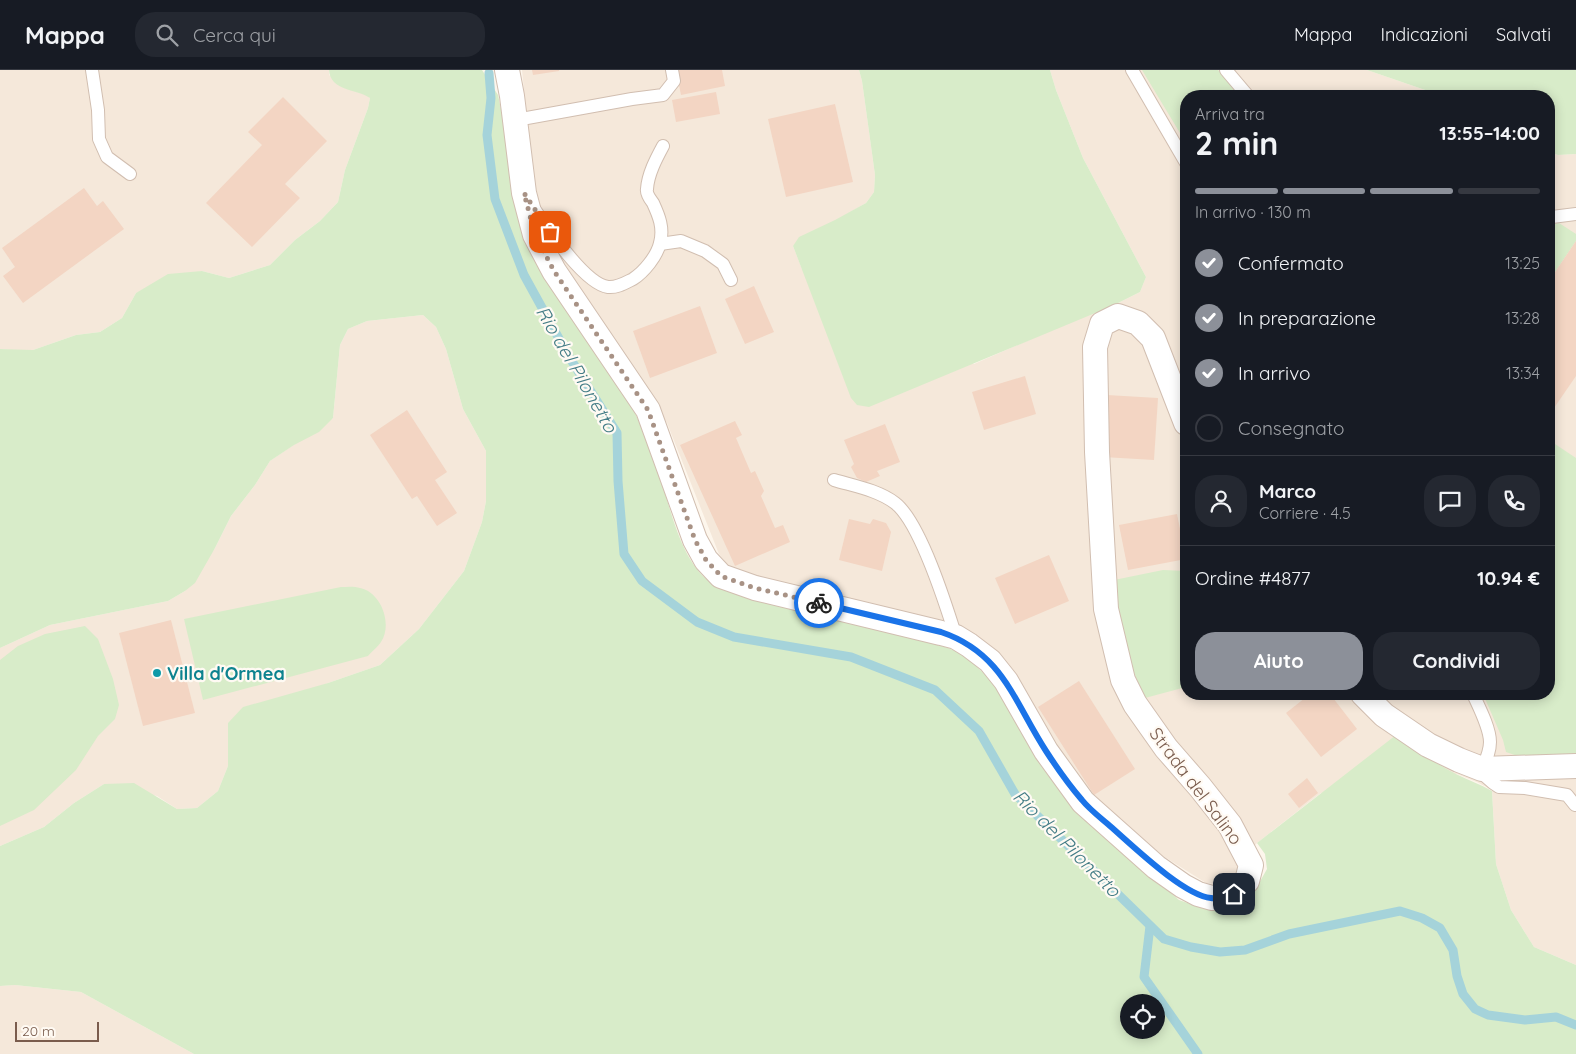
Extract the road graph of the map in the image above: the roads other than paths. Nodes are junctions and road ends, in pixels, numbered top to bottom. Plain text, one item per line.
1 (92, 70) edge
2 (507, 70) edge
3 (672, 70) edge
4 (1132, 70) edge
5 (1226, 70) edge
6 (1243, 90) edge
7 (514, 117) junction
8 (662, 146) dead end
9 (1180, 153) edge
10 (130, 174) dead end
11 (524, 193) junction
12 (1576, 214) edge
13 (1555, 217) edge
14 (660, 244) junction
15 (732, 280) dead end
16 (1180, 408) edge
17 (834, 480) dead end
18 (956, 637) junction
19 (1369, 700) edge
20 (1476, 700) edge
21 (1576, 766) edge
22 (1482, 769) junction
23 (1575, 805) edge

1 - 10 lane
2 - 7 street, Strada del Salino
3 - 7 lane
4 - 9 lane
5 - 6 lane
7 - 11 street, Strada del Salino
8 - 14 lane
11 - 14 lane
11 - 18 street, Strada del Salino
12 - 13 lane
14 - 15 lane
16 - 18 street, Strada del Salino
17 - 18 lane
19 - 22 street
20 - 22 lane
21 - 22 street
22 - 23 lane

